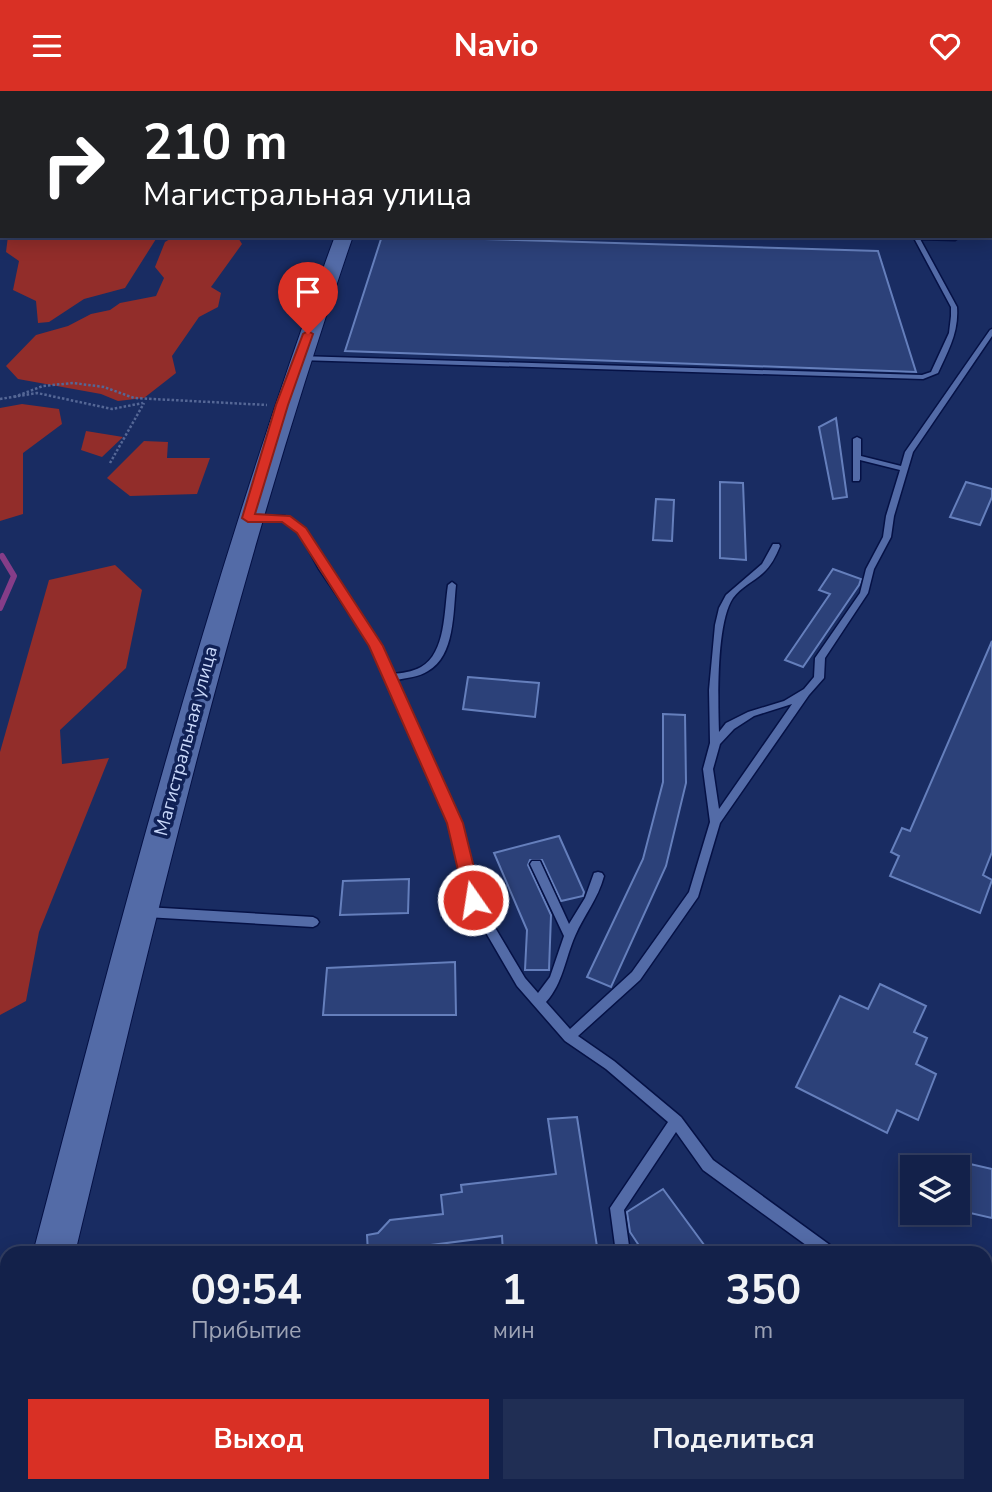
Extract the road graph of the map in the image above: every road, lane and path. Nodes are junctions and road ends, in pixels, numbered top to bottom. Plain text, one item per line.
1 (343, 238) edge
2 (917, 238) edge
3 (992, 331) edge
4 (299, 358) junction
5 (14, 397) junction
6 (0, 399) edge
7 (145, 401) junction
8 (282, 405) junction
9 (857, 439) dead end
10 (856, 457) junction
11 (110, 463) dead end
12 (904, 469) junction
13 (856, 479) dead end
14 (248, 518) junction
15 (776, 546) dead end
16 (452, 585) dead end
17 (392, 678) junction
18 (807, 691) junction
19 (715, 743) junction
20 (716, 822) junction
21 (536, 864) dead end
22 (598, 876) dead end
23 (140, 912) junction
24 (313, 922) dead end
25 (569, 935) junction
26 (538, 1002) junction
27 (569, 1037) junction
28 (676, 1121) junction
29 (56, 1246) edge
30 (622, 1246) edge
31 (819, 1246) edge

1 - 4 main road, Магистральная улица
2 - 4 lane
3 - 12 lane
4 - 8 main road, Магистральная улица
5 - 6 path
5 - 7 path
5 - 7 path
7 - 8 path
7 - 11 path
8 - 14 main road, Магистральная улица
9 - 10 lane
10 - 12 lane
10 - 13 lane
12 - 18 lane
14 - 17 lane
14 - 23 main road, Магистральная улица
15 - 19 lane
16 - 17 lane
17 - 26 lane
18 - 19 lane
18 - 20 lane
19 - 20 lane
20 - 27 lane
21 - 25 lane
22 - 25 lane
23 - 24 lane
23 - 29 main road, Магистральная улица
25 - 26 lane
26 - 27 lane
27 - 28 lane
28 - 30 lane
28 - 31 lane

